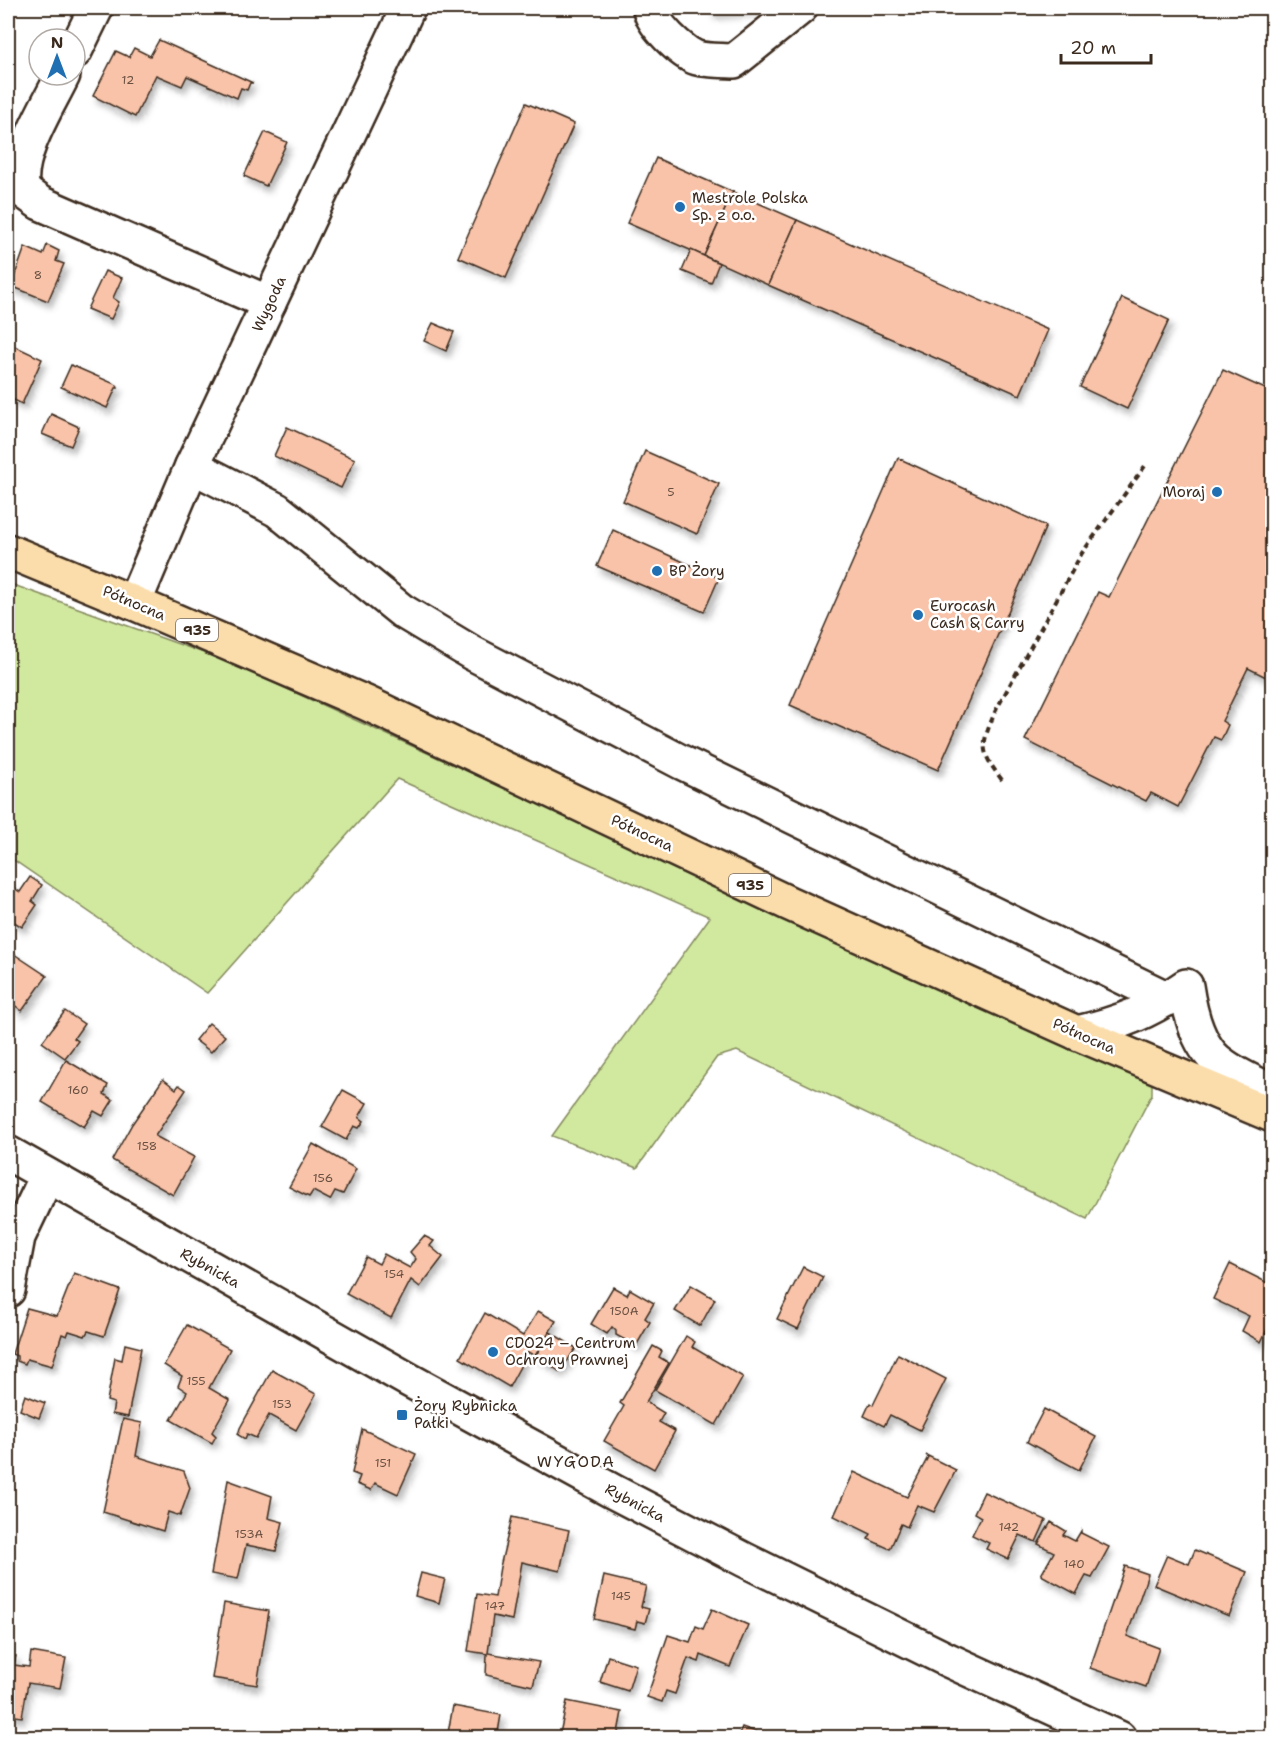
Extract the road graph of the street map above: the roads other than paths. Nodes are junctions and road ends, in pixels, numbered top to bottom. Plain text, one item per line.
1 (96, 8) edge
2 (408, 8) edge
3 (650, 8) edge
4 (800, 8) edge
5 (87, 27) edge
6 (57, 87) edge
7 (15, 188) edge
8 (270, 303) junction
9 (192, 466) junction
10 (9, 551) edge
11 (134, 603) junction
12 (1177, 992) junction
13 (1077, 1033) junction
14 (1272, 1092) edge
15 (1272, 1115) edge
16 (8, 1153) edge
17 (47, 1176) junction
18 (8, 1290) edge
19 (1119, 1737) edge

1 - 5 street
2 - 8 street, Wygoda
3 - 4 street
6 - 7 street
7 - 8 street
8 - 9 street, Wygoda
9 - 11 street, Wygoda
9 - 12 street
10 - 11 main road, Północna / 935
11 - 13 main road, Północna / 935
12 - 13 street
12 - 14 street
13 - 15 main road, Północna / 935
16 - 17 street, Rybnicka
17 - 18 street
17 - 19 street, Rybnicka

